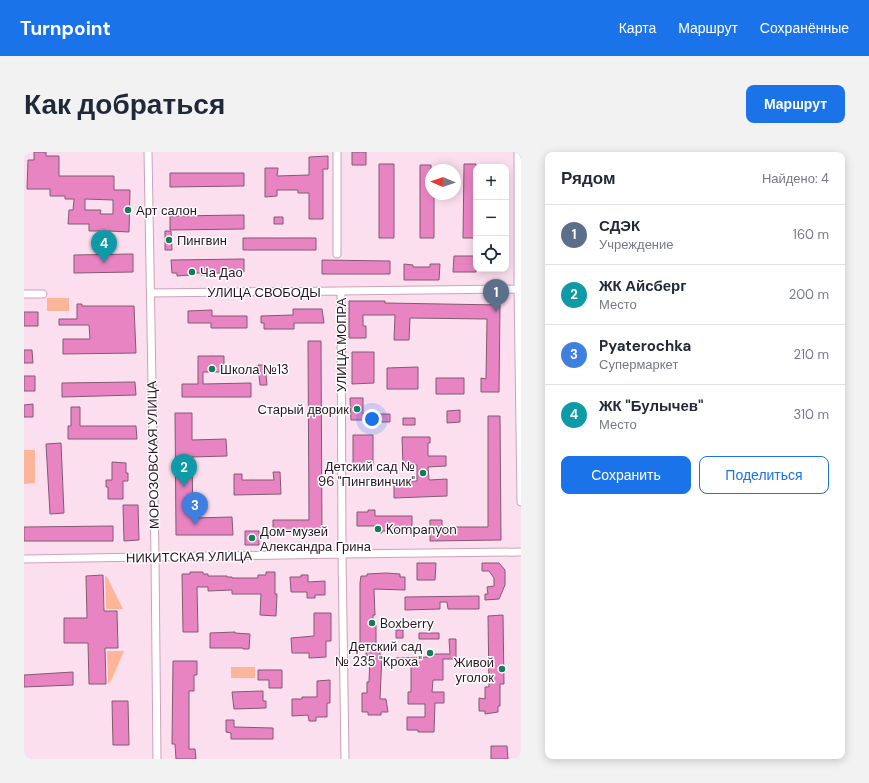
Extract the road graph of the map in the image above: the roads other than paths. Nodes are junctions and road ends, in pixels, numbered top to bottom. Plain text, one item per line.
1 (148, 152) edge
2 (337, 152) edge
3 (518, 152) edge
4 (337, 254) dead end
5 (520, 289) edge
6 (341, 291) junction
7 (151, 293) junction
8 (24, 294) edge
9 (43, 294) dead end
10 (521, 502) edge
11 (521, 552) edge
12 (342, 554) junction
13 (155, 557) junction
14 (24, 559) edge
15 (157, 759) edge
16 (345, 759) edge

1 - 7 street, МОРОЗОВСКАЯ УЛИЦА
2 - 4 street
3 - 5 street
5 - 6 street, УЛИЦА СВОБОДЫ
5 - 10 street
6 - 7 street, УЛИЦА СВОБОДЫ
6 - 12 street, УЛИЦА МОПРА
7 - 13 street, МОРОЗОВСКАЯ УЛИЦА
8 - 9 street
11 - 12 street, НИКИТСКАЯ УЛИЦА
12 - 13 street, НИКИТСКАЯ УЛИЦА
12 - 16 street, УЛИЦА МОПРА
13 - 14 street, НИКИТСКАЯ УЛИЦА
13 - 15 street, МОРОЗОВСКАЯ УЛИЦА

